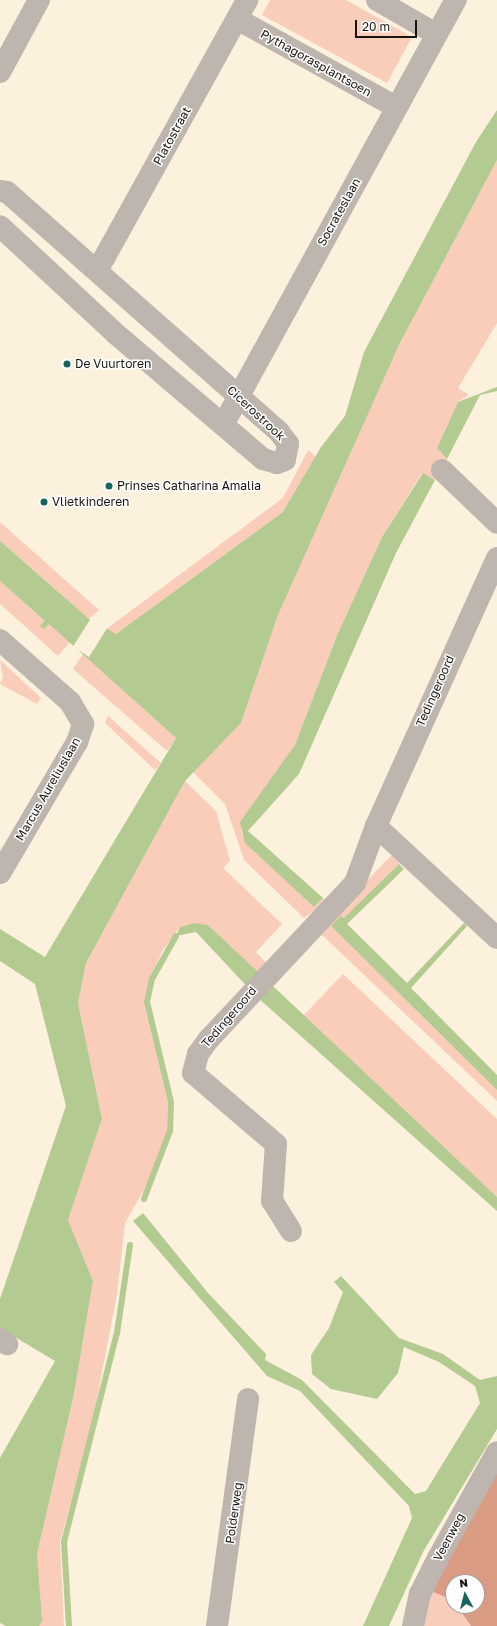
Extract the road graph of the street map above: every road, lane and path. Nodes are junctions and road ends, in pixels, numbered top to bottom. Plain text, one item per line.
1 (39, 0) edge
2 (247, 0) edge
3 (377, 0) edge
4 (456, 0) edge
5 (237, 19) junction
6 (436, 34) junction
7 (0, 72) edge
8 (396, 107) junction
9 (0, 191) edge
10 (0, 226) edge
11 (97, 271) junction
12 (239, 397) junction
13 (223, 425) junction
14 (442, 470) dead end
15 (497, 523) edge
16 (497, 558) edge
17 (0, 640) edge
18 (376, 826) junction
19 (0, 873) edge
20 (497, 938) edge
21 (291, 1231) dead end
22 (248, 1399) dead end
23 (497, 1452) edge
24 (217, 1626) edge
25 (413, 1626) edge

1 - 7 street
2 - 5 street, Platostraat
3 - 6 street
4 - 6 street, Socrateslaan
5 - 8 street, Pythagorasplantsoen
5 - 11 street, Platostraat
6 - 8 street, Socrateslaan
8 - 12 street, Socrateslaan
9 - 11 street, Cicerostrook
10 - 13 street, Cicerostrook
11 - 12 street, Cicerostrook
12 - 13 street, Socrateslaan
12 - 13 street, Cicerostrook
14 - 15 street
16 - 18 street, Tedingeroord
17 - 19 street, Marcus Aureliuslaan
18 - 20 street
18 - 21 street, Tedingeroord
22 - 24 street, Polderweg
23 - 25 street, Veenweg

